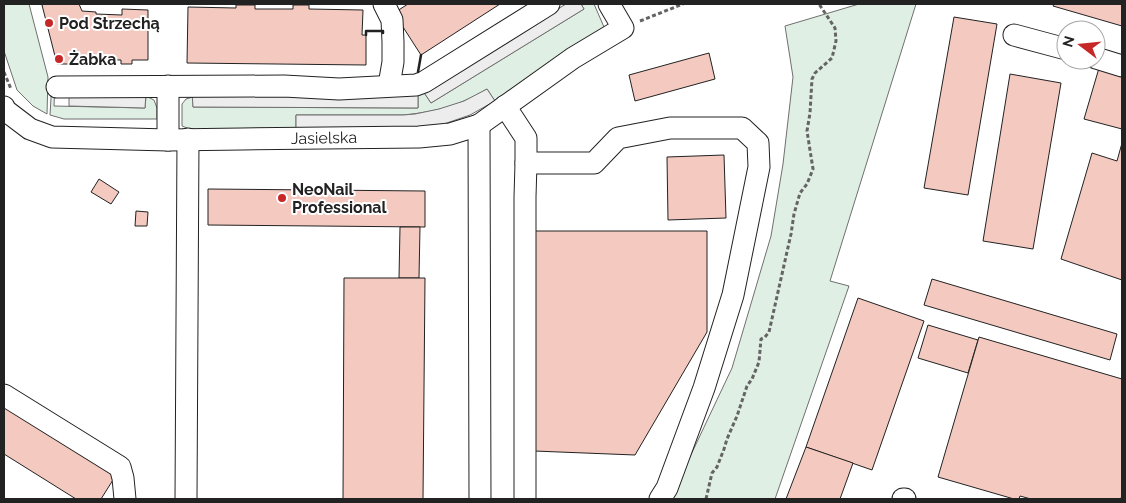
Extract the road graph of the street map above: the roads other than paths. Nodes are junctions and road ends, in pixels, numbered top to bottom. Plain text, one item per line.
1 (384, 4) edge
2 (549, 4) edge
3 (609, 4) edge
4 (1014, 35) dead end
5 (1056, 46) edge
6 (1106, 61) edge
7 (1122, 66) edge
8 (389, 85) junction
9 (57, 86) dead end
10 (168, 86) junction
11 (10, 101) edge
12 (505, 106) junction
13 (479, 125) junction
14 (178, 140) junction
15 (526, 163) junction
16 (4, 395) edge
17 (125, 499) edge
18 (186, 499) edge
19 (480, 499) edge
20 (525, 499) edge
21 (660, 499) edge

1 - 8 street
2 - 8 street
3 - 12 street, Jasielska
4 - 5 street
6 - 7 street
8 - 10 street
9 - 10 street
10 - 14 street
11 - 14 street, Jasielska
12 - 13 street, Jasielska
12 - 15 street
13 - 14 street, Jasielska
13 - 19 street
14 - 18 street
15 - 20 street
15 - 21 street
16 - 17 street

